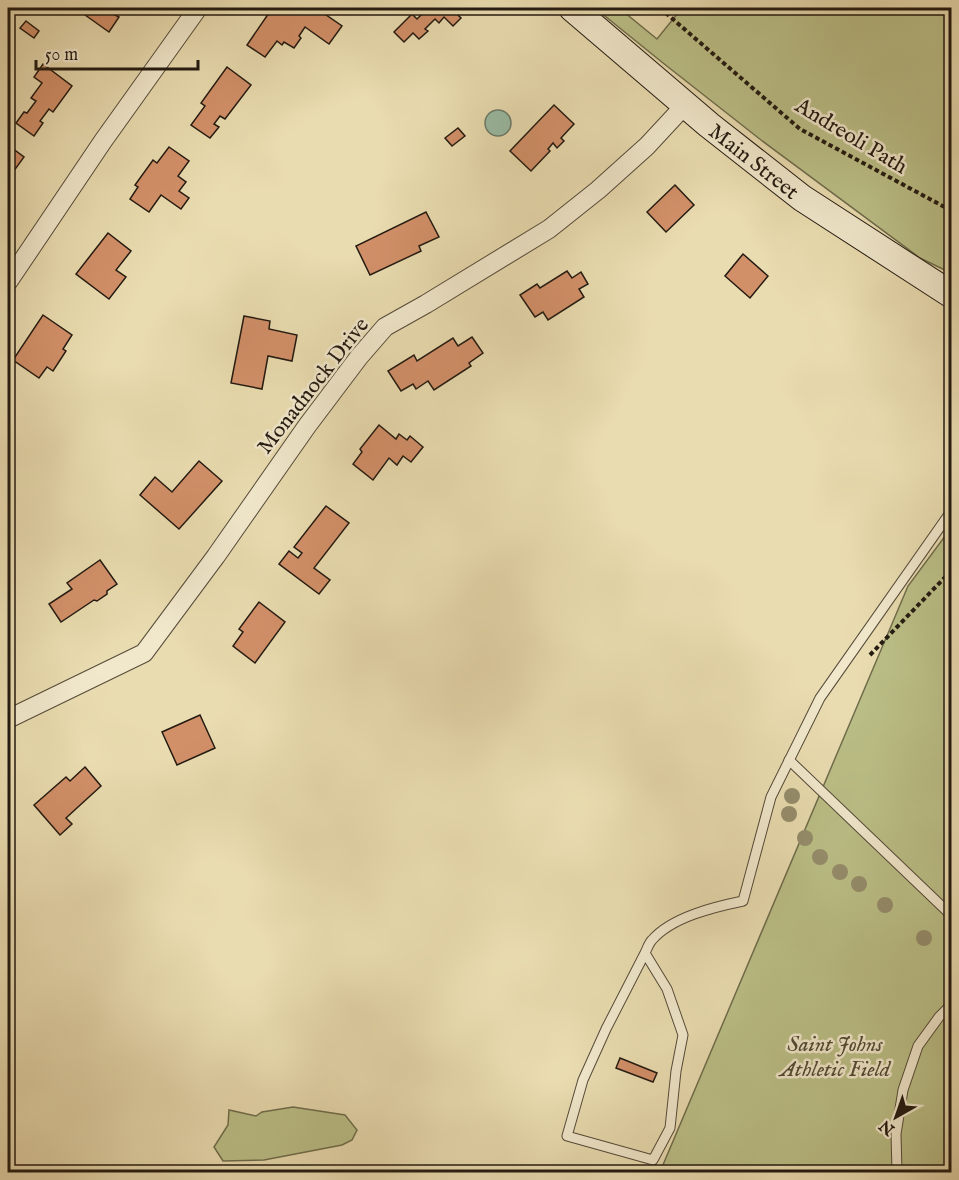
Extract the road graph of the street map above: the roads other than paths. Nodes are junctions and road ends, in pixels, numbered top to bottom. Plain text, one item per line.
1 (198, 8) edge
2 (572, 8) edge
3 (685, 105) junction
4 (8, 282) edge
5 (951, 295) edge
6 (951, 510) edge
7 (8, 719) edge
8 (789, 760) junction
9 (951, 916) edge
10 (645, 953) junction
11 (951, 1004) edge
12 (897, 1173) edge

1 - 4 street
2 - 3 main road, Main Street
3 - 5 main road, Main Street
3 - 7 street, Monadnock Drive
6 - 8 lane
8 - 9 lane
8 - 10 lane
10 - 10 lane
11 - 12 lane

